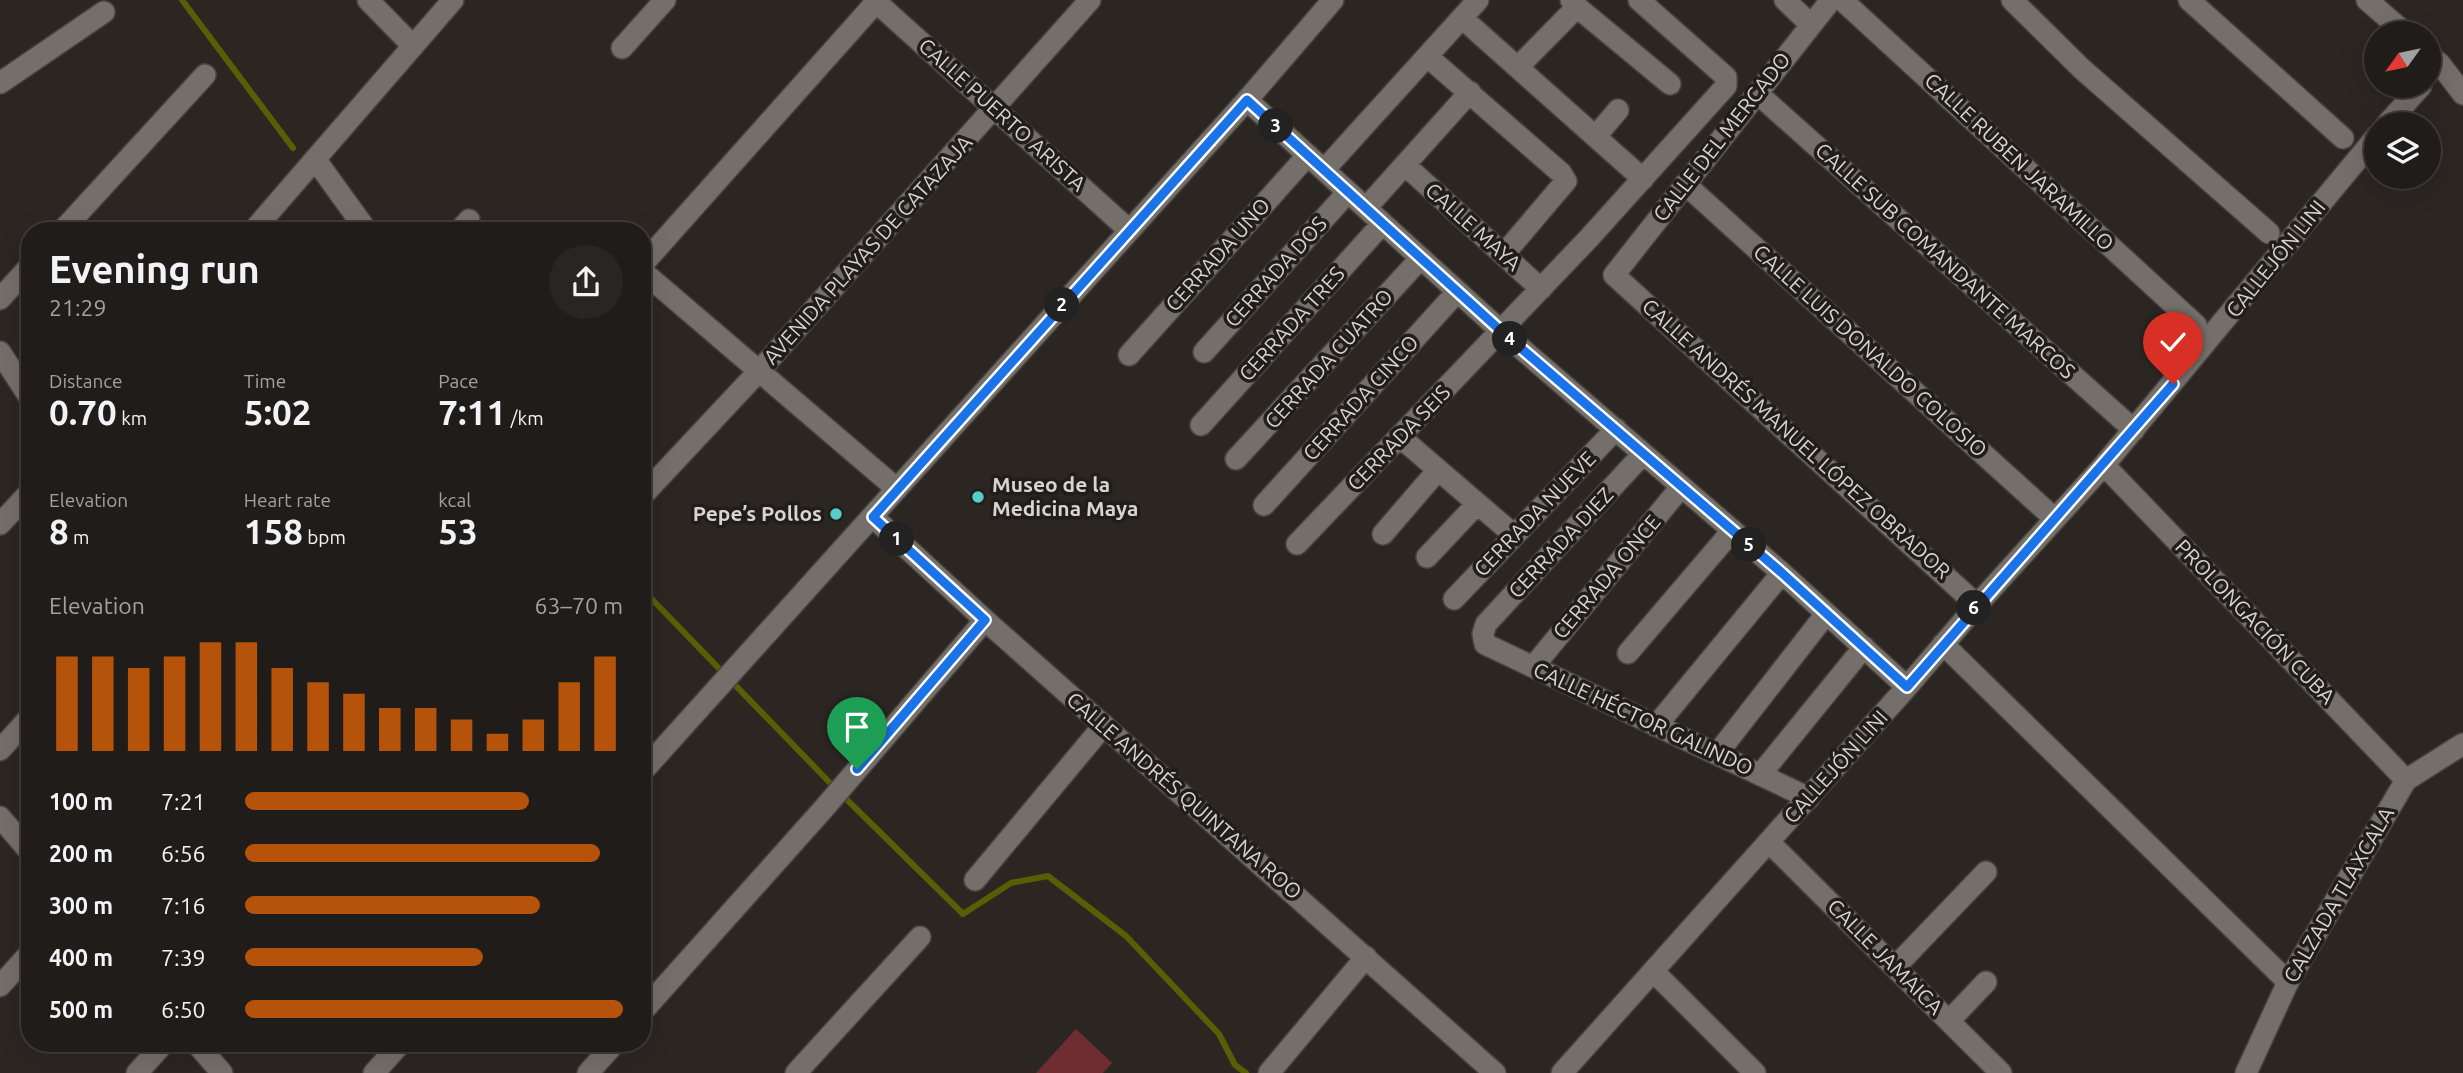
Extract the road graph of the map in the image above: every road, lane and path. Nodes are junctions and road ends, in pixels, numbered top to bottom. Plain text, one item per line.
1 (368, 0) edge
2 (453, 0) edge
3 (665, 0) edge
4 (1090, 0) edge
5 (1333, 0) edge
6 (1478, 0) edge
7 (1639, 0) edge
8 (1784, 0) edge
9 (1831, 0) edge
10 (1842, 0) edge
11 (2012, 0) edge
12 (2189, 0) edge
13 (2367, 0) edge
14 (876, 1) edge
15 (1574, 4) edge
16 (104, 12) dead end
17 (1462, 18) junction
18 (2391, 21) edge
19 (1811, 25) junction
20 (412, 45) junction
21 (622, 48) dead end
22 (1428, 57) junction
23 (1518, 67) junction
24 (2441, 73) edge
25 (205, 75) dead end
26 (0, 83) edge
27 (1670, 84) dead end
28 (1470, 92) junction
29 (1756, 93) junction
30 (2463, 94) edge
31 (2410, 98) edge
32 (1247, 100) junction
33 (995, 108) junction
34 (1619, 110) dead end
35 (2398, 112) edge
36 (1596, 136) junction
37 (2343, 138) dead end
38 (2364, 152) edge
39 (1308, 155) junction
40 (315, 159) junction
41 (1405, 165) junction
42 (1324, 170) junction
43 (1643, 179) junction
44 (1685, 184) junction
45 (1348, 192) junction
46 (1366, 208) junction
47 (70, 222) edge
48 (261, 222) edge
49 (360, 222) edge
50 (1382, 224) junction
51 (1129, 230) junction
52 (2269, 233) dead end
53 (1504, 254) junction
54 (651, 255) edge
55 (1421, 258) junction
56 (1614, 275) joint
57 (21, 276) edge
58 (651, 279) edge
59 (1541, 289) junction
60 (1457, 292) junction
61 (0, 299) edge
62 (2196, 325) dead end
63 (1501, 331) junction
64 (0, 352) edge
65 (1204, 352) dead end
66 (1129, 355) dead end
67 (760, 370) junction
68 (21, 384) edge
69 (1201, 425) dead end
70 (1616, 429) junction
71 (2134, 430) junction
72 (1400, 437) junction
73 (1643, 454) junction
74 (1236, 459) dead end
75 (2104, 465) junction
76 (1438, 470) junction
77 (651, 486) edge
78 (1681, 487) junction
79 (897, 489) junction
80 (21, 502) edge
81 (1477, 504) junction
82 (1264, 505) dead end
83 (873, 517) junction
84 (2056, 519) junction
85 (0, 524) edge
86 (1732, 531) junction
87 (1383, 534) dead end
88 (1514, 535) junction
89 (1297, 544) dead end
90 (1427, 557) dead end
91 (1782, 573) junction
92 (1454, 598) dead end
93 (1977, 605) junction
94 (1826, 614) junction
95 (985, 620) junction
96 (1483, 634) joint
97 (1943, 644) junction
98 (1864, 648) junction
99 (1628, 653) dead end
100 (1533, 667) junction
101 (1907, 687) junction
102 (1104, 725) junction
103 (1656, 726) junction
104 (21, 727) edge
105 (2463, 744) edge
106 (0, 750) edge
107 (1717, 754) junction
108 (651, 762) edge
109 (1760, 775) junction
110 (2406, 780) junction
111 (1809, 798) junction
112 (0, 817) edge
113 (21, 842) edge
114 (1769, 842) junction
115 (1986, 872) dead end
116 (975, 880) dead end
117 (920, 937) dead end
118 (1366, 957) junction
119 (21, 963) edge
120 (1895, 967) junction
121 (1654, 972) junction
122 (1986, 982) dead end
123 (2288, 982) junction
124 (0, 986) edge
125 (651, 1002) edge
126 (1949, 1021) junction
127 (156, 1052) edge
128 (204, 1052) edge
129 (393, 1052) edge
130 (607, 1052) edge
131 (137, 1073) edge
132 (222, 1073) edge
133 (374, 1073) edge
134 (588, 1073) edge
135 (796, 1073) edge
136 (1269, 1073) edge
137 (1495, 1073) edge
138 (1562, 1073) edge
139 (1755, 1073) edge
140 (2001, 1073) edge
141 (2246, 1073) edge

1 - 20 street
2 - 20 street
3 - 21 street
4 - 33 street, AVENIDA PLAYAS DE CATAZAJA
5 - 32 street
6 - 17 street
7 - 43 street, CALLE DEL MERCADO
8 - 19 street
9 - 19 street, CALLE DEL MERCADO
10 - 62 street, CALLE RUBEN JARAMILLO
11 - 52 street
12 - 37 street
13 - 18 street
14 - 33 street, CALLE PUERTO ARISTA
14 - 54 street
15 - 23 street
15 - 27 street
16 - 26 street
17 - 22 street
17 - 23 street
19 - 29 street, CALLE DEL MERCADO
20 - 40 street
22 - 28 street
22 - 42 street
23 - 36 street
24 - 30 street
25 - 47 street
28 - 41 street
28 - 53 street
29 - 44 street, CALLE DEL MERCADO
29 - 71 street, CALLE SUB COMANDANTE MARCOS
31 - 35 street
32 - 39 street
32 - 51 street
33 - 51 street, CALLE PUERTO ARISTA
33 - 67 street, AVENIDA PLAYAS DE CATAZAJA
34 - 36 street
36 - 43 street
38 - 71 street, CALLEJÓN LINI
39 - 42 street
39 - 66 street, CERRADA UNO
40 - 48 street
40 - 49 street
41 - 46 street
41 - 53 street, CALLE MAYA
42 - 45 street
43 - 59 street, CALLE DEL MERCADO
44 - 56 street, CALLE DEL MERCADO
44 - 84 street, CALLE LUIS DONALDO COLOSIO
45 - 46 street
45 - 65 street, CERRADA DOS
46 - 50 street
50 - 55 street
50 - 69 street, CERRADA TRES
51 - 79 street
53 - 59 street, CALLE MAYA
55 - 60 street
55 - 74 street, CERRADA CUATRO
56 - 93 street, CALLE ANDRÉS MANUEL LÓPEZ OBRADOR
57 - 61 street
58 - 67 street
59 - 63 street, CALLE DEL MERCADO
60 - 63 street
60 - 82 street, CERRADA CINCO
63 - 70 street
63 - 72 street, CERRADA SEIS
64 - 68 street
67 - 77 street, AVENIDA PLAYAS DE CATAZAJA
67 - 79 street
70 - 73 street
70 - 88 street, CERRADA NUEVE
71 - 75 street, CALLEJÓN LINI
72 - 76 street
72 - 89 street, CERRADA SEIS
73 - 78 street
73 - 96 street, CERRADA DIEZ
75 - 84 street, CALLEJÓN LINI
75 - 110 street, PROLONGACIÓN CUBA
76 - 81 street
76 - 87 street
78 - 86 street
78 - 100 street, CERRADA ONCE
79 - 83 street
80 - 85 street
81 - 88 street
81 - 90 street
83 - 95 street, CALLE ANDRÉS QUINTANA ROO
83 - 108 street
84 - 93 street, CALLEJÓN LINI
86 - 91 street
86 - 99 street
88 - 92 street, CERRADA NUEVE
91 - 94 street
91 - 103 street
93 - 97 street, CALLEJÓN LINI
94 - 98 street
94 - 107 street
95 - 102 street, CALLE ANDRÉS QUINTANA ROO
95 - 125 street
96 - 100 street, CALLE HÉCTOR GALINDO
97 - 101 street, CALLEJÓN LINI
97 - 123 street
98 - 101 street
98 - 109 street
100 - 103 street, CALLE HÉCTOR GALINDO
101 - 111 street, CALLEJÓN LINI
102 - 116 street
102 - 118 street, CALLE ANDRÉS QUINTANA ROO
103 - 107 street, CALLE HÉCTOR GALINDO
104 - 106 street
105 - 110 street, CALZADA TLAXCALA
107 - 109 street, CALLE HÉCTOR GALINDO
109 - 111 street, CALLE HÉCTOR GALINDO
110 - 123 street, CALZADA TLAXCALA
111 - 114 street, CALLEJÓN LINI
112 - 113 street
114 - 120 street, CALLE JAMAICA
114 - 121 street, CALLEJÓN LINI
115 - 120 street
117 - 135 street
118 - 136 street
118 - 137 street, CALLE ANDRÉS QUINTANA ROO
119 - 124 street
120 - 126 street, CALLE JAMAICA
121 - 138 street, CALLEJÓN LINI
121 - 139 street
122 - 126 street
123 - 141 street, CALZADA TLAXCALA
126 - 140 street, CALLE JAMAICA
127 - 131 street
128 - 132 street
129 - 133 street
130 - 134 street

